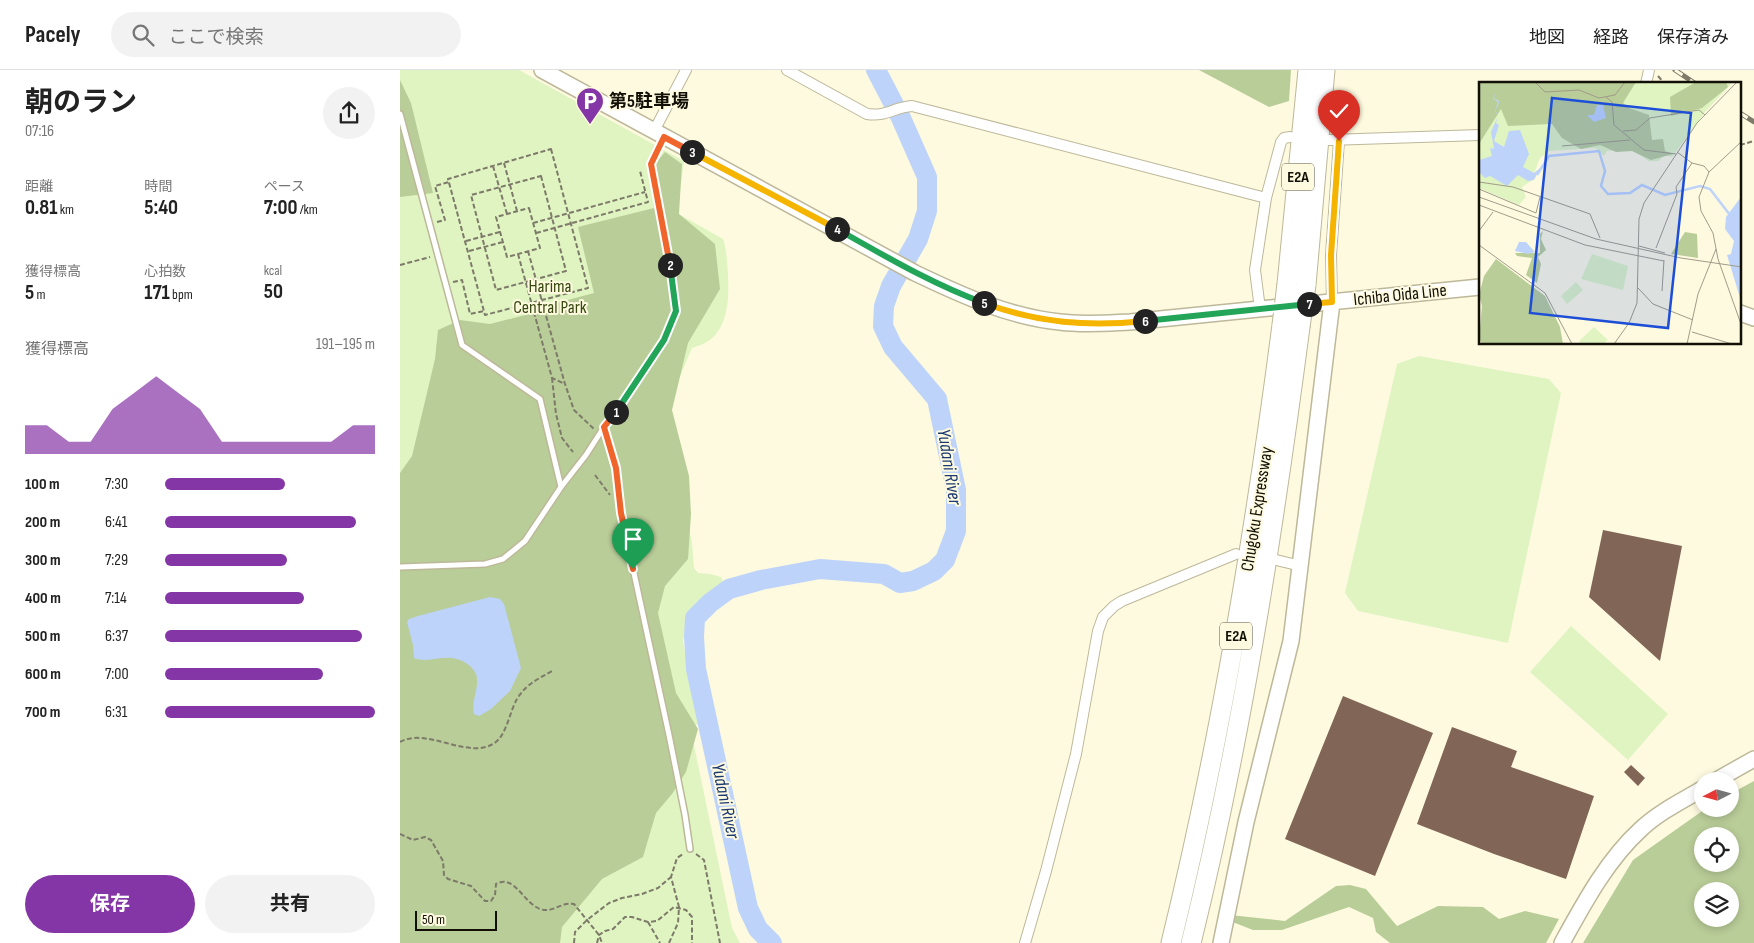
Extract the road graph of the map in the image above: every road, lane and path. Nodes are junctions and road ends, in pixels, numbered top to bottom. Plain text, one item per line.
1 (542, 70) edge
2 (686, 70) edge
3 (787, 70) edge
4 (1308, 70) edge
5 (1325, 70) edge
6 (400, 114) edge
7 (659, 134) junction
8 (1479, 135) edge
9 (1290, 138) dead end
10 (504, 163) junction
11 (493, 166) junction
12 (640, 171) dead end
13 (449, 182) junction
14 (510, 184) junction
15 (499, 187) junction
16 (645, 192) junction
17 (1266, 198) junction
18 (517, 211) junction
19 (568, 213) junction
20 (507, 214) junction
21 (552, 218) junction
22 (445, 220) dead end
23 (533, 223) junction
24 (571, 223) junction
25 (555, 228) junction
26 (500, 232) junction
27 (536, 233) junction
28 (482, 237) junction
29 (465, 242) junction
30 (502, 242) junction
31 (484, 247) junction
32 (528, 251) junction
33 (468, 252) junction
34 (518, 254) junction
35 (438, 255) junction
36 (400, 265) edge
37 (536, 279) junction
38 (462, 280) dead end
39 (526, 282) junction
40 (1479, 287) edge
41 (542, 300) junction
42 (1332, 302) junction
43 (531, 303) junction
44 (1260, 309) junction
45 (484, 311) junction
46 (1742, 314) edge
47 (1754, 318) edge
48 (1291, 326) junction
49 (552, 378) junction
50 (565, 384) junction
51 (604, 427) junction
52 (600, 434) junction
53 (573, 452) dead end
54 (595, 475) dead end
55 (561, 487) junction
56 (621, 513) junction
57 (1236, 554) dead end
58 (1272, 559) dead end
59 (1301, 566) junction
60 (400, 567) edge
61 (552, 671) dead end
62 (400, 742) edge
63 (1754, 759) edge
64 (1731, 772) edge
65 (1694, 794) edge
66 (400, 834) edge
67 (690, 850) junction
68 (671, 877) junction
69 (679, 907) junction
70 (587, 920) junction
71 (648, 922) junction
72 (599, 935) junction
73 (574, 943) edge
74 (597, 943) edge
75 (602, 943) edge
76 (660, 943) edge
77 (669, 943) edge
78 (692, 943) edge
79 (720, 943) edge
80 (1025, 943) edge
81 (1171, 943) edge
82 (1191, 943) edge
83 (1221, 943) edge
84 (1562, 943) edge

1 - 7 main road, Ichiba Oida Line
2 - 7 street
3 - 17 street
4 - 48 highway, Chugoku Expressway / E2A, bridge
5 - 48 highway, Chugoku Expressway / E2A, bridge
6 - 35 lane
7 - 44 main road, Ichiba Oida Line
7 - 51 lane
8 - 42 street
9 - 17 street
10 - 11 path
10 - 14 path
10 - 19 path
11 - 13 path
11 - 15 path
12 - 16 path
13 - 22 path
13 - 29 path
14 - 15 path
14 - 18 path
14 - 21 path
15 - 20 path
15 - 28 path
16 - 19 path
16 - 24 path
17 - 44 street
18 - 20 path
18 - 23 path
19 - 21 path
19 - 24 path
20 - 26 path
21 - 23 path
21 - 25 path
23 - 27 path
24 - 25 path
24 - 41 path
25 - 27 path
25 - 37 path
26 - 28 path
26 - 30 path
27 - 32 path
28 - 29 path
28 - 31 path
29 - 33 path
30 - 31 path
30 - 34 path
31 - 33 path
31 - 39 path
32 - 34 path
32 - 37 path
33 - 45 path
34 - 39 path
35 - 36 path
35 - 55 lane
37 - 39 path
37 - 41 path
38 - 45 path
39 - 43 path
40 - 42 main road, Ichiba Oida Line
41 - 43 path
41 - 50 path
42 - 44 main road, Ichiba Oida Line
42 - 59 main road
43 - 45 path
43 - 49 path
46 - 47 main road
48 - 81 highway, Chugoku Expressway / E2A
48 - 82 highway, Chugoku Expressway / E2A
49 - 50 path
49 - 53 path
50 - 52 path
51 - 52 lane
51 - 56 lane
52 - 55 lane
54 - 56 path
55 - 60 lane
56 - 67 lane
57 - 80 street
58 - 59 street
59 - 83 main road
61 - 62 path
63 - 64 main road
65 - 84 main road
66 - 70 path
67 - 68 path
67 - 79 path
68 - 69 path
68 - 70 path
69 - 71 path
69 - 77 path
69 - 78 path
70 - 72 path
70 - 73 path
71 - 72 path
71 - 76 path
72 - 74 path
72 - 75 path

